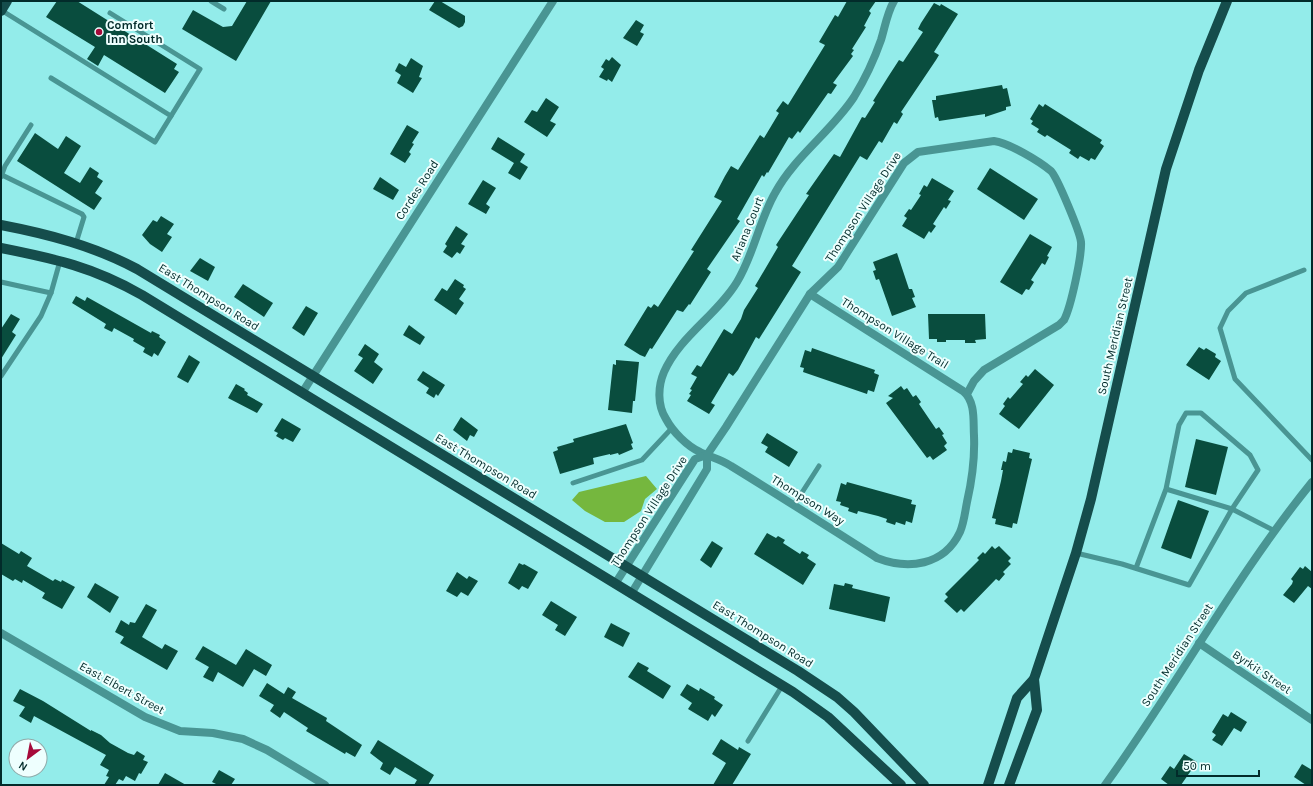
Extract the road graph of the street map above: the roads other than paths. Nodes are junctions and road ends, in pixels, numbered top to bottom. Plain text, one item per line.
1 (7, 1) edge
2 (212, 1) edge
3 (553, 1) edge
4 (894, 1) edge
5 (1227, 1) edge
6 (224, 9) dead end
7 (1, 10) edge
8 (110, 13) dead end
9 (51, 78) dead end
10 (171, 116) junction
11 (30, 125) dead end
12 (1, 176) edge
13 (1, 225) edge
14 (76, 243) junction
15 (1, 248) edge
16 (60, 260) junction
17 (1304, 270) dead end
18 (1, 282) edge
19 (51, 293) junction
20 (810, 294) junction
21 (1, 376) edge
22 (312, 376) junction
23 (302, 393) junction
24 (967, 394) junction
25 (672, 428) junction
26 (707, 455) junction
27 (1312, 460) edge
28 (819, 466) dead end
29 (1312, 482) edge
30 (573, 483) dead end
31 (1166, 489) junction
32 (794, 505) junction
33 (1232, 509) junction
34 (1274, 531) junction
35 (1076, 553) junction
36 (627, 566) junction
37 (1136, 568) junction
38 (642, 575) junction
39 (615, 584) junction
40 (631, 594) junction
41 (1, 633) edge
42 (1199, 643) junction
43 (1034, 679) junction
44 (782, 686) junction
45 (1312, 720) edge
46 (748, 741) dead end
47 (325, 785) edge
48 (901, 785) edge
49 (924, 785) edge
50 (988, 785) edge
51 (1009, 785) edge
52 (1105, 785) edge

1 - 7 main road
2 - 6 lane
3 - 22 street, Cordes Road
4 - 25 street, Ariana Court
5 - 35 main road, South Meridian Street
7 - 10 lane
8 - 10 lane
9 - 10 lane
11 - 12 lane
12 - 14 lane
13 - 14 main road, East Thompson Road
14 - 22 main road, East Thompson Road
15 - 16 main road
16 - 19 lane
16 - 23 main road
17 - 27 lane
18 - 19 lane
19 - 21 lane
20 - 24 street, Thompson Village Trail
20 - 24 street, Thompson Village Drive
20 - 26 street, Thompson Village Drive
22 - 23 street, Cordes Road
22 - 36 main road, East Thompson Road
23 - 39 main road
24 - 32 street, Thompson Way
25 - 26 street, Ariana Court
25 - 30 lane
26 - 32 street, Thompson Way
26 - 36 street, Thompson Village Drive
26 - 38 street, Thompson Village Drive
28 - 32 lane
29 - 34 street, South Meridian Street
31 - 33 lane
31 - 33 lane
31 - 37 lane
33 - 34 lane
33 - 37 lane
34 - 42 street, South Meridian Street
35 - 37 lane
35 - 43 main road, South Meridian Street
36 - 38 main road, East Thompson Road
36 - 39 street, Thompson Village Drive
38 - 40 street, Thompson Village Drive
38 - 49 main road, East Thompson Road
39 - 40 main road
40 - 44 main road
41 - 47 street, East Elbert Street
42 - 45 street, Byrkit Street
42 - 52 street, South Meridian Street
43 - 50 main road, South Meridian Street
43 - 51 main road, South Meridian Street
44 - 46 lane
44 - 48 main road

